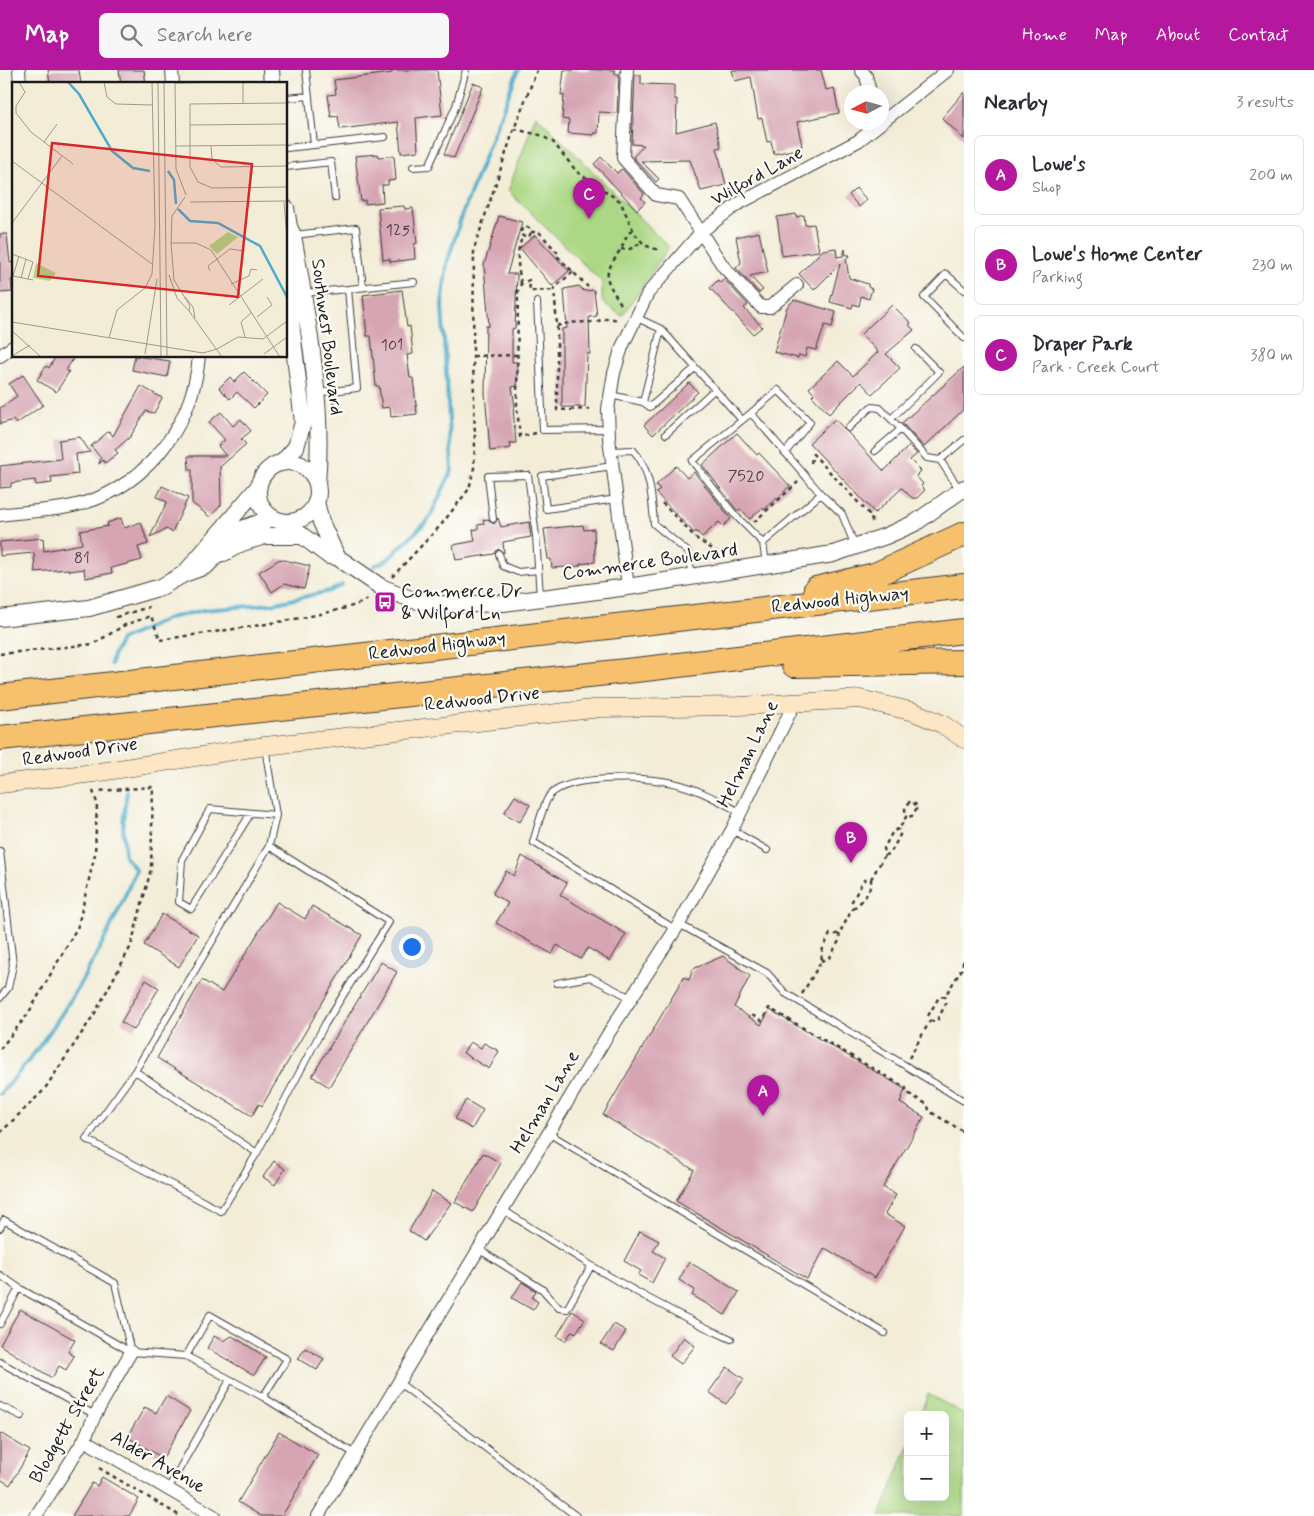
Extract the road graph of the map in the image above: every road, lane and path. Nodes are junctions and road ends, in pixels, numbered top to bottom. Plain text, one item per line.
1 (306, 70) edge
2 (466, 70) edge
3 (536, 70) edge
4 (627, 70) edge
5 (861, 70) edge
6 (948, 70) edge
7 (868, 85) edge
8 (309, 96) junction
9 (288, 98) edge
10 (889, 116) edge
11 (514, 129) junction
12 (870, 130) edge
13 (385, 137) dead end
14 (314, 145) junction
15 (288, 148) edge
16 (288, 167) edge
17 (413, 167) dead end
18 (335, 198) dead end
19 (633, 230) junction
20 (289, 231) edge
21 (702, 231) junction
22 (532, 232) junction
23 (523, 236) junction
24 (642, 242) junction
25 (620, 249) junction
26 (661, 251) dead end
27 (573, 272) junction
28 (288, 281) edge
29 (414, 282) dead end
30 (521, 284) junction
31 (797, 285) dead end
32 (363, 287) junction
33 (588, 287) dead end
34 (348, 289) junction
35 (554, 290) junction
36 (964, 290) edge
37 (303, 293) junction
38 (538, 302) dead end
39 (621, 304) dead end
40 (635, 317) junction
41 (617, 320) dead end
42 (557, 326) junction
43 (661, 329) junction
44 (964, 338) edge
45 (12, 347) edge
46 (916, 349) dead end
47 (0, 356) edge
48 (473, 356) junction
49 (518, 356) junction
50 (199, 358) edge
51 (696, 368) junction
52 (715, 389) junction
53 (316, 393) junction
54 (610, 395) junction
55 (642, 402) junction
56 (592, 409) dead end
57 (751, 413) junction
58 (891, 419) junction
59 (742, 420) junction
60 (848, 428) dead end
61 (608, 429) junction
62 (901, 429) junction
63 (543, 430) junction
64 (666, 434) dead end
65 (964, 440) edge
66 (611, 451) junction
67 (875, 451) dead end
68 (786, 453) junction
69 (940, 460) junction
70 (282, 463) junction
71 (811, 464) dead end
72 (612, 466) junction
73 (799, 480) dead end
74 (317, 484) junction
75 (259, 486) junction
76 (962, 489) edge
77 (651, 491) junction
78 (821, 494) junction
79 (617, 499) junction
80 (316, 502) junction
81 (0, 515) edge
82 (493, 518) dead end
83 (278, 520) junction
84 (744, 524) junction
85 (875, 528) dead end
86 (964, 534) edge
87 (303, 536) junction
88 (763, 543) junction
89 (855, 547) junction
90 (499, 554) dead end
91 (216, 556) junction
92 (723, 556) dead end
93 (337, 557) junction
94 (766, 565) junction
95 (538, 570) junction
96 (184, 574) junction
97 (692, 577) junction
98 (389, 580) dead end
99 (964, 586) edge
100 (628, 587) junction
101 (370, 597) dead end
102 (540, 598) junction
103 (148, 608) dead end
104 (152, 617) junction
105 (0, 618) edge
106 (653, 621) junction
107 (964, 631) edge
108 (0, 654) edge
109 (964, 662) edge
110 (645, 669) junction
111 (0, 697) edge
112 (795, 702) junction
113 (0, 738) edge
114 (964, 739) edge
115 (265, 746) junction
116 (0, 784) edge
117 (93, 791) dead end
118 (98, 791) dead end
119 (740, 812) junction
120 (250, 813) junction
121 (276, 815) junction
122 (906, 817) junction
123 (899, 829) junction
124 (732, 830) junction
125 (269, 846) junction
126 (767, 850) dead end
127 (0, 851) edge
128 (885, 855) junction
129 (871, 879) junction
130 (853, 908) junction
131 (677, 926) junction
132 (839, 934) junction
133 (964, 957) edge
134 (821, 961) junction
135 (963, 969) edge
136 (557, 983) dead end
137 (945, 996) junction
138 (0, 998) edge
139 (631, 998) junction
140 (800, 998) dead end
141 (752, 1015) dead end
142 (930, 1021) junction
143 (0, 1049) edge
144 (907, 1062) dead end
145 (135, 1071) junction
146 (964, 1100) edge
147 (964, 1132) edge
148 (0, 1133) edge
149 (548, 1133) junction
150 (258, 1153) junction
151 (502, 1209) junction
152 (0, 1228) edge
153 (478, 1249) junction
154 (591, 1266) junction
155 (0, 1275) edge
156 (19, 1288) junction
157 (0, 1324) edge
158 (885, 1333) dead end
159 (731, 1340) dead end
160 (131, 1352) junction
161 (186, 1356) junction
162 (0, 1362) edge
163 (230, 1380) junction
164 (398, 1382) junction
165 (262, 1397) junction
166 (0, 1406) edge
167 (94, 1415) junction
168 (21, 1416) dead end
169 (84, 1440) junction
170 (355, 1454) junction
171 (99, 1468) dead end
172 (168, 1489) junction
173 (36, 1516) edge
174 (180, 1516) edge
175 (214, 1516) edge
176 (318, 1516) edge
177 (576, 1516) edge

1 - 8 lane
2 - 17 lane
3 - 11 path
4 - 21 street
5 - 7 street
6 - 10 street, Wilford Lane
8 - 9 lane
8 - 14 lane
11 - 19 path
11 - 48 path
12 - 21 street, Wilford Lane
13 - 14 lane
14 - 15 lane
16 - 18 lane
19 - 24 path
19 - 25 path
20 - 32 lane
20 - 37 street, Southwest Boulevard
21 - 31 street
21 - 40 street, Wilford Lane
22 - 23 path
22 - 23 path
22 - 27 path
23 - 30 path
24 - 25 path
24 - 26 path
25 - 39 path
27 - 33 path
27 - 35 path
28 - 70 street, Southwest Boulevard
29 - 32 lane
30 - 35 path
30 - 49 path
32 - 34 lane
34 - 37 lane
34 - 53 lane
35 - 42 path
36 - 44 lane
37 - 53 street, Southwest Boulevard
38 - 63 lane
40 - 43 lane
40 - 54 street, Wilford Lane
41 - 42 path
42 - 56 path
43 - 51 lane
43 - 55 lane
45 - 47 street
46 - 58 lane
48 - 49 path
48 - 98 path
49 - 63 path
50 - 81 street
51 - 52 lane
51 - 55 lane
52 - 59 lane
52 - 64 lane
53 - 74 street, Southwest Boulevard
54 - 55 lane
54 - 61 street, Wilford Lane
57 - 59 lane
57 - 68 lane
57 - 68 lane
58 - 60 lane
58 - 62 lane
59 - 84 lane
61 - 63 lane
61 - 66 street, Wilford Lane
62 - 67 lane
62 - 69 lane
65 - 69 lane
66 - 72 street, Wilford Lane
66 - 77 lane
68 - 78 lane
69 - 76 lane
70 - 74 street
70 - 75 street
71 - 85 path
72 - 79 street, Wilford Lane
72 - 79 lane
73 - 84 path
74 - 80 street, Commerce Boulevard
75 - 83 street, Commerce Boulevard
75 - 96 street
76 - 89 street, Commerce Boulevard
77 - 92 path
77 - 97 lane
78 - 88 lane
78 - 89 lane
79 - 100 street, Wilford Lane
80 - 83 street
80 - 93 street, Commerce Boulevard
82 - 95 lane
83 - 87 street, Commerce Boulevard
83 - 91 street
84 - 88 lane
86 - 106 highway
87 - 91 street
87 - 93 street, Commerce Boulevard
88 - 94 lane
89 - 94 street, Commerce Boulevard
90 - 95 lane
91 - 96 street
93 - 102 street, Commerce Boulevard
94 - 97 street, Commerce Boulevard
95 - 102 lane
96 - 105 street
97 - 100 street, Commerce Boulevard
99 - 106 highway, Redwood Highway
100 - 102 street, Commerce Boulevard
101 - 104 path
103 - 104 path
104 - 108 path
106 - 111 highway, Redwood Highway
107 - 110 highway
109 - 110 highway
110 - 113 highway
112 - 114 main road, Redwood Drive
112 - 115 main road, Redwood Drive
112 - 119 street, Helman Lane
115 - 116 main road, Redwood Drive
115 - 121 lane
117 - 143 path
118 - 148 path
119 - 124 street, Helman Lane
119 - 131 lane
120 - 120 lane
120 - 121 lane
121 - 125 lane
122 - 122 path
122 - 123 path
123 - 128 path
123 - 128 path
124 - 126 lane
124 - 131 street, Helman Lane
125 - 145 lane
125 - 150 lane
127 - 138 lane
128 - 129 path
129 - 130 path
129 - 130 path
130 - 132 path
131 - 139 street, Helman Lane
131 - 146 lane
132 - 134 path
132 - 134 path
133 - 135 path
134 - 140 path
135 - 137 path
136 - 139 lane
137 - 142 path
137 - 142 path
139 - 149 street, Helman Lane
141 - 147 path
142 - 144 path
145 - 150 lane
145 - 150 lane
149 - 151 street, Helman Lane
149 - 158 lane
151 - 153 street, Helman Lane
151 - 154 lane
152 - 160 lane
153 - 154 lane
153 - 164 street, Helman Lane
154 - 159 lane
155 - 156 lane
156 - 157 lane
156 - 160 lane
160 - 161 lane
160 - 167 street, Blodgett Street
161 - 163 lane
161 - 165 lane
162 - 167 lane
163 - 165 lane
163 - 172 lane
164 - 170 street, Helman Lane
164 - 177 lane
165 - 170 lane
166 - 168 lane
167 - 169 street, Blodgett Street
169 - 172 street, Alder Avenue
169 - 173 street, Blodgett Street
170 - 176 street, Helman Lane
171 - 174 path
172 - 175 street, Alder Avenue

